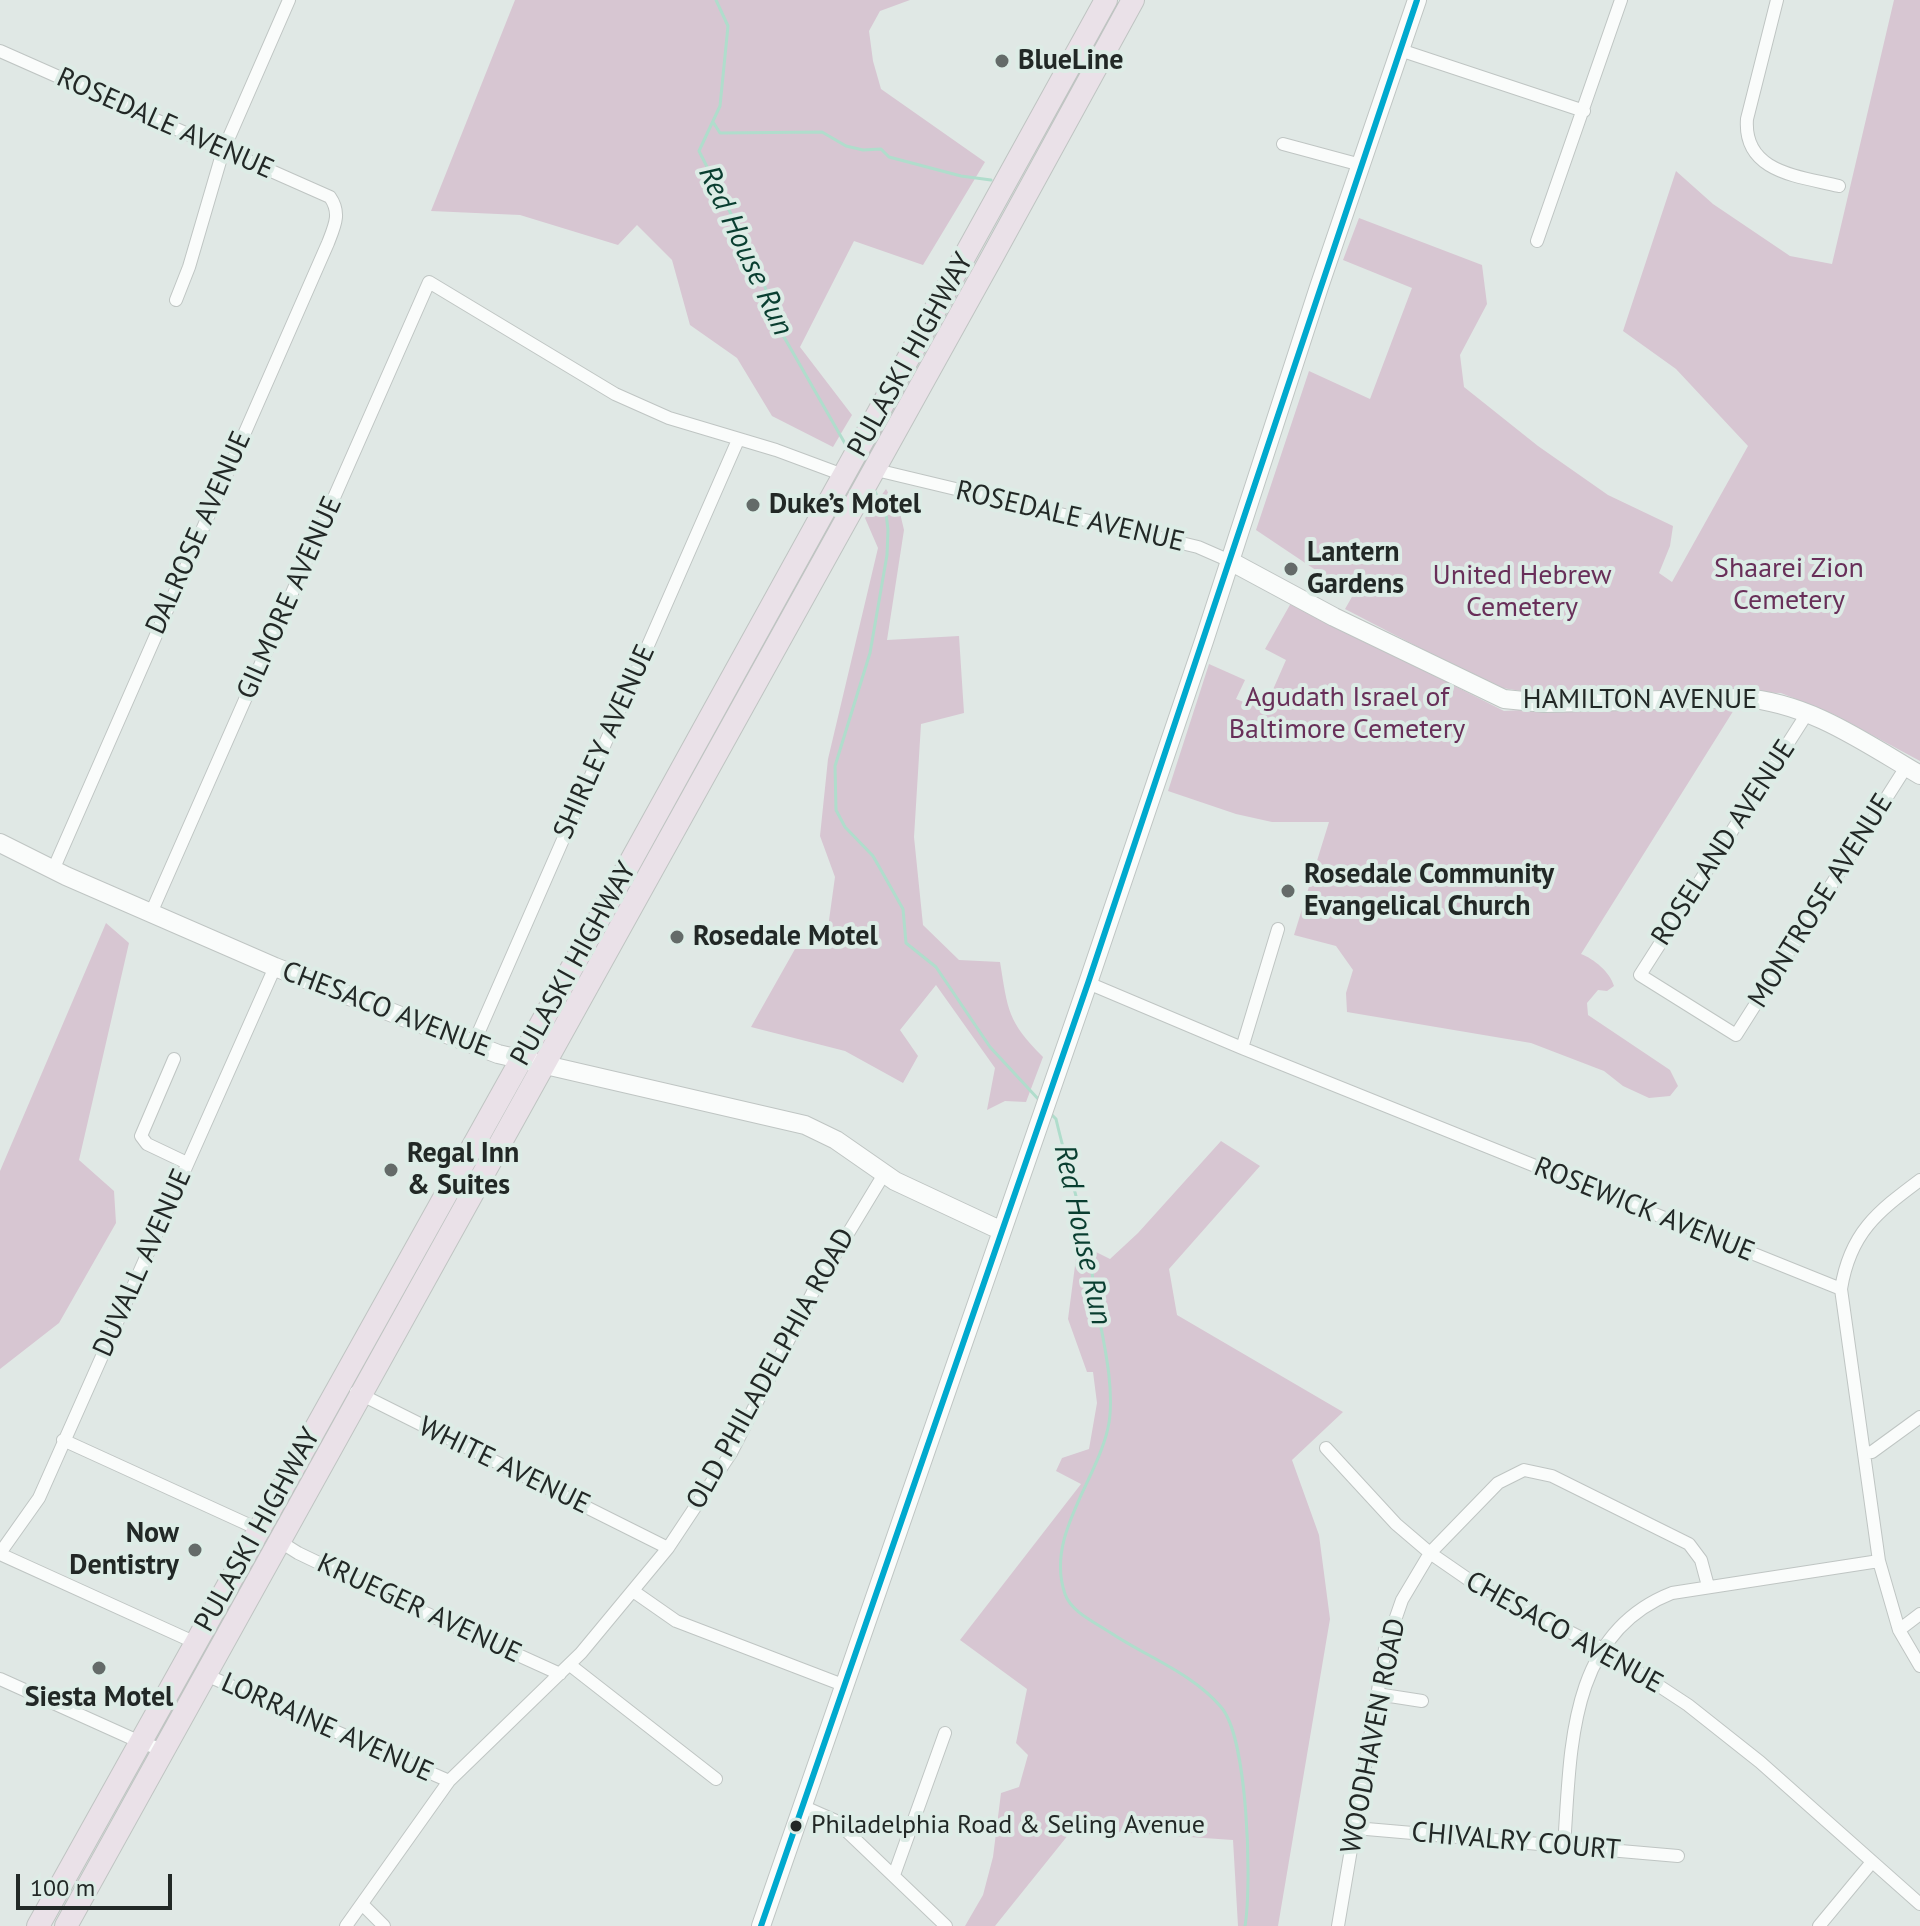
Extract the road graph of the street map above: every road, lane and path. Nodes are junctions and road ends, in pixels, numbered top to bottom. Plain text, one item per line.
1 (289, 0) edge
2 (1106, 0) edge
3 (1133, 0) edge
4 (1417, 0) edge
5 (1621, 0) edge
6 (1777, 0) edge
7 (1400, 50) junction
8 (0, 51) edge
9 (1584, 111) junction
10 (1283, 144) dead end
11 (223, 151) junction
12 (1361, 165) junction
13 (1839, 186) dead end
14 (330, 197) joint
15 (1537, 241) dead end
16 (176, 300) dead end
17 (738, 440) junction
18 (874, 469) junction
19 (844, 476) junction
20 (1230, 561) junction
21 (1808, 712) junction
22 (1913, 771) edge
23 (0, 843) edge
24 (59, 873) junction
25 (146, 911) junction
26 (1278, 929) dead end
27 (275, 967) junction
28 (1088, 983) junction
29 (1736, 1035) joint
30 (473, 1045) junction
31 (1242, 1048) junction
32 (174, 1059) dead end
33 (521, 1060) junction
34 (544, 1066) junction
35 (187, 1163) junction
36 (884, 1174) junction
37 (1920, 1180) edge
38 (1002, 1231) junction
39 (1841, 1289) junction
40 (339, 1384) junction
41 (360, 1395) junction
42 (1920, 1417) edge
43 (63, 1440) junction
44 (1326, 1448) dead end
45 (1864, 1453) junction
46 (258, 1529) junction
47 (279, 1541) junction
48 (668, 1548) junction
49 (1430, 1553) junction
50 (0, 1554) edge
51 (1879, 1561) junction
52 (1708, 1586) junction
53 (633, 1591) junction
54 (1920, 1614) edge
55 (1899, 1630) junction
56 (196, 1643) junction
57 (1603, 1649) junction
58 (1920, 1666) edge
59 (565, 1670) junction
60 (206, 1675) junction
61 (0, 1679) edge
62 (843, 1685) junction
63 (1377, 1694) junction
64 (1422, 1701) dead end
65 (945, 1733) dead end
66 (140, 1742) junction
67 (163, 1750) junction
68 (716, 1779) dead end
69 (449, 1781) junction
70 (802, 1806) junction
71 (1355, 1828) junction
72 (1564, 1846) junction
73 (1678, 1856) dead end
74 (1872, 1862) junction
75 (894, 1875) junction
76 (362, 1904) junction
77 (1920, 1904) edge
78 (38, 1926) edge
79 (66, 1926) edge
80 (346, 1926) edge
81 (384, 1926) edge
82 (761, 1926) edge
83 (946, 1926) edge
84 (1338, 1926) edge
85 (1819, 1926) edge

1 - 11 street
2 - 19 highway, PULASKI HIGHWAY
3 - 18 highway, PULASKI HIGHWAY
4 - 7 main road
5 - 9 street
6 - 13 street
7 - 9 street
7 - 12 main road
8 - 11 street, ROSEDALE AVENUE
9 - 15 street
10 - 12 street
11 - 14 street, ROSEDALE AVENUE
11 - 16 street
12 - 20 main road
14 - 24 street, DALROSE AVENUE
17 - 19 street
17 - 25 street, GILMORE AVENUE
17 - 30 street, SHIRLEY AVENUE
18 - 19 street, ROSEDALE AVENUE
18 - 20 street, ROSEDALE AVENUE
18 - 34 highway, PULASKI HIGHWAY
19 - 33 highway, PULASKI HIGHWAY
20 - 21 main road, HAMILTON AVENUE
20 - 28 main road
21 - 22 main road, HAMILTON AVENUE
21 - 29 street, ROSELAND AVENUE
22 - 29 street, MONTROSE AVENUE
23 - 24 main road, CHESACO AVENUE
24 - 25 main road, CHESACO AVENUE
25 - 27 main road, CHESACO AVENUE
26 - 31 street
27 - 30 main road, CHESACO AVENUE
27 - 35 street, DUVALL AVENUE
28 - 31 street, ROSEWICK AVENUE
28 - 38 main road
30 - 33 main road, CHESACO AVENUE
31 - 39 street, ROSEWICK AVENUE
32 - 35 street
33 - 34 main road, CHESACO AVENUE
33 - 40 highway, PULASKI HIGHWAY
34 - 36 main road, CHESACO AVENUE
34 - 41 highway, PULASKI HIGHWAY
35 - 43 street, DUVALL AVENUE
36 - 38 main road, CHESACO AVENUE
36 - 48 street, OLD PHILADELPHIA ROAD
37 - 39 street
38 - 62 main road
39 - 45 street
40 - 41 street, WHITE AVENUE
40 - 46 highway, PULASKI HIGHWAY
41 - 47 highway, PULASKI HIGHWAY
41 - 48 street, WHITE AVENUE
42 - 45 street
43 - 46 street
43 - 50 street, DUVALL AVENUE
44 - 49 street, CHESACO AVENUE
45 - 51 street
46 - 56 highway, PULASKI HIGHWAY
47 - 59 street, KRUEGER AVENUE
47 - 60 highway, PULASKI HIGHWAY
48 - 53 street, OLD PHILADELPHIA ROAD
49 - 52 street, WOODHAVEN ROAD
49 - 57 street, CHESACO AVENUE
49 - 63 street, WOODHAVEN ROAD
50 - 56 street
51 - 52 street
51 - 55 street
52 - 57 street
53 - 59 street, OLD PHILADELPHIA ROAD
53 - 62 street
54 - 55 street
55 - 58 street
56 - 66 highway, PULASKI HIGHWAY
57 - 72 street
57 - 74 street, CHESACO AVENUE
59 - 68 street, KRUEGER AVENUE
59 - 69 street, OLD PHILADELPHIA ROAD
60 - 67 highway, PULASKI HIGHWAY
60 - 69 street, LORRAINE AVENUE
61 - 66 street
62 - 70 main road
63 - 64 street
63 - 71 street, WOODHAVEN ROAD
65 - 75 street
66 - 67 street
66 - 78 highway, PULASKI HIGHWAY
67 - 79 highway, PULASKI HIGHWAY
69 - 76 street, OLD PHILADELPHIA ROAD
70 - 75 street
70 - 82 main road
71 - 72 street, CHIVALRY COURT
71 - 84 street, WOODHAVEN ROAD
72 - 73 street, CHIVALRY COURT
74 - 77 street, CHESACO AVENUE
74 - 85 street
75 - 83 street
76 - 80 street, OLD PHILADELPHIA ROAD
76 - 81 street

